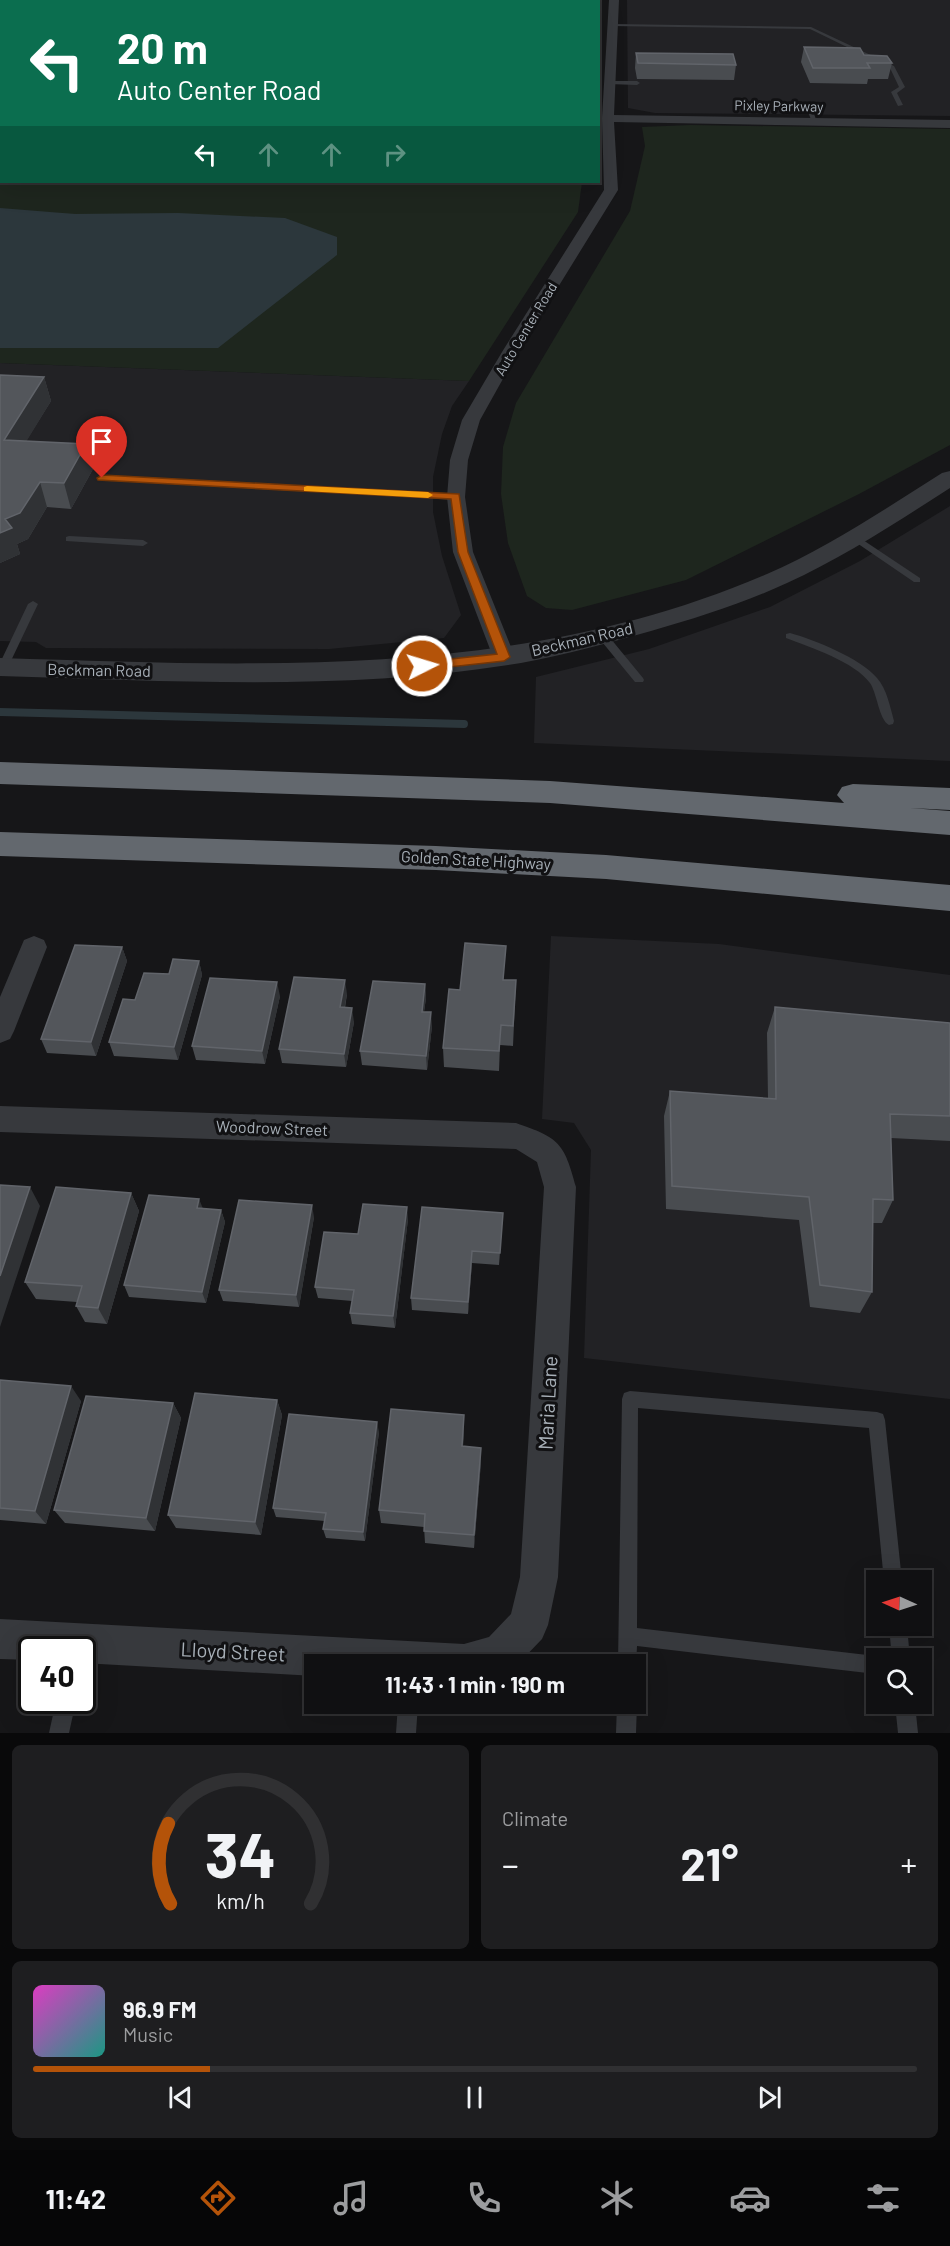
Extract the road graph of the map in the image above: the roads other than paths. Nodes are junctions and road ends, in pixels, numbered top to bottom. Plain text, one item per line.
1 (610, 13) edge
2 (610, 83) junction
3 (637, 83) edge
4 (900, 105) dead end
5 (808, 107) dead end
6 (608, 118) junction
7 (815, 122) junction
8 (950, 124) edge
9 (102, 478) dead end
10 (950, 478) edge
11 (456, 496) junction
12 (854, 537) junction
13 (69, 539) dead end
14 (143, 543) dead end
15 (917, 580) dead end
16 (33, 604) dead end
17 (602, 635) junction
18 (790, 636) dead end
19 (504, 657) junction
20 (1, 667) edge
21 (639, 680) dead end
22 (889, 721) dead end
23 (0, 773) edge
24 (550, 792) junction
25 (950, 799) edge
26 (950, 823) edge
27 (0, 844) edge
28 (722, 879) junction
29 (950, 898) edge
30 (950, 916) edge
31 (34, 947) dead end
32 (0, 1030) edge
33 (0, 1119) edge
34 (543, 1145) joint
35 (892, 1570) edge
36 (627, 1636) junction
37 (0, 1639) edge
38 (18, 1641) edge
39 (96, 1648) edge
40 (500, 1654) edge
41 (627, 1654) edge
42 (304, 1658) edge
43 (866, 1664) edge
44 (63, 1714) edge
45 (407, 1714) edge
46 (627, 1714) edge
47 (906, 1714) edge
48 (59, 1733) edge
49 (406, 1733) edge
50 (626, 1733) edge
51 (908, 1733) edge

1 - 2 street, Auto Center Road
1 - 4 lane
2 - 3 lane
2 - 6 street, Auto Center Road
5 - 7 lane
6 - 7 street, Pixley Parkway
6 - 11 street, Auto Center Road
7 - 8 street, Pixley Parkway
9 - 11 lane
10 - 12 street, Beckman Road
11 - 19 street, Auto Center Road
12 - 15 lane
12 - 17 street, Beckman Road
13 - 14 lane
16 - 20 lane
17 - 19 street, Beckman Road
17 - 21 lane
18 - 22 lane
19 - 20 street, Beckman Road
23 - 24 highway
24 - 25 highway
24 - 26 highway
27 - 28 highway, Golden State Highway
28 - 29 highway, Golden State Highway
28 - 30 highway
31 - 32 street
33 - 34 street, Woodrow Street
34 - 40 street, Maria Lane
35 - 36 lane
36 - 41 lane
36 - 43 lane
37 - 38 street, Lloyd Street
39 - 42 street, Lloyd Street
44 - 48 lane
45 - 49 lane
46 - 50 lane
47 - 51 lane

